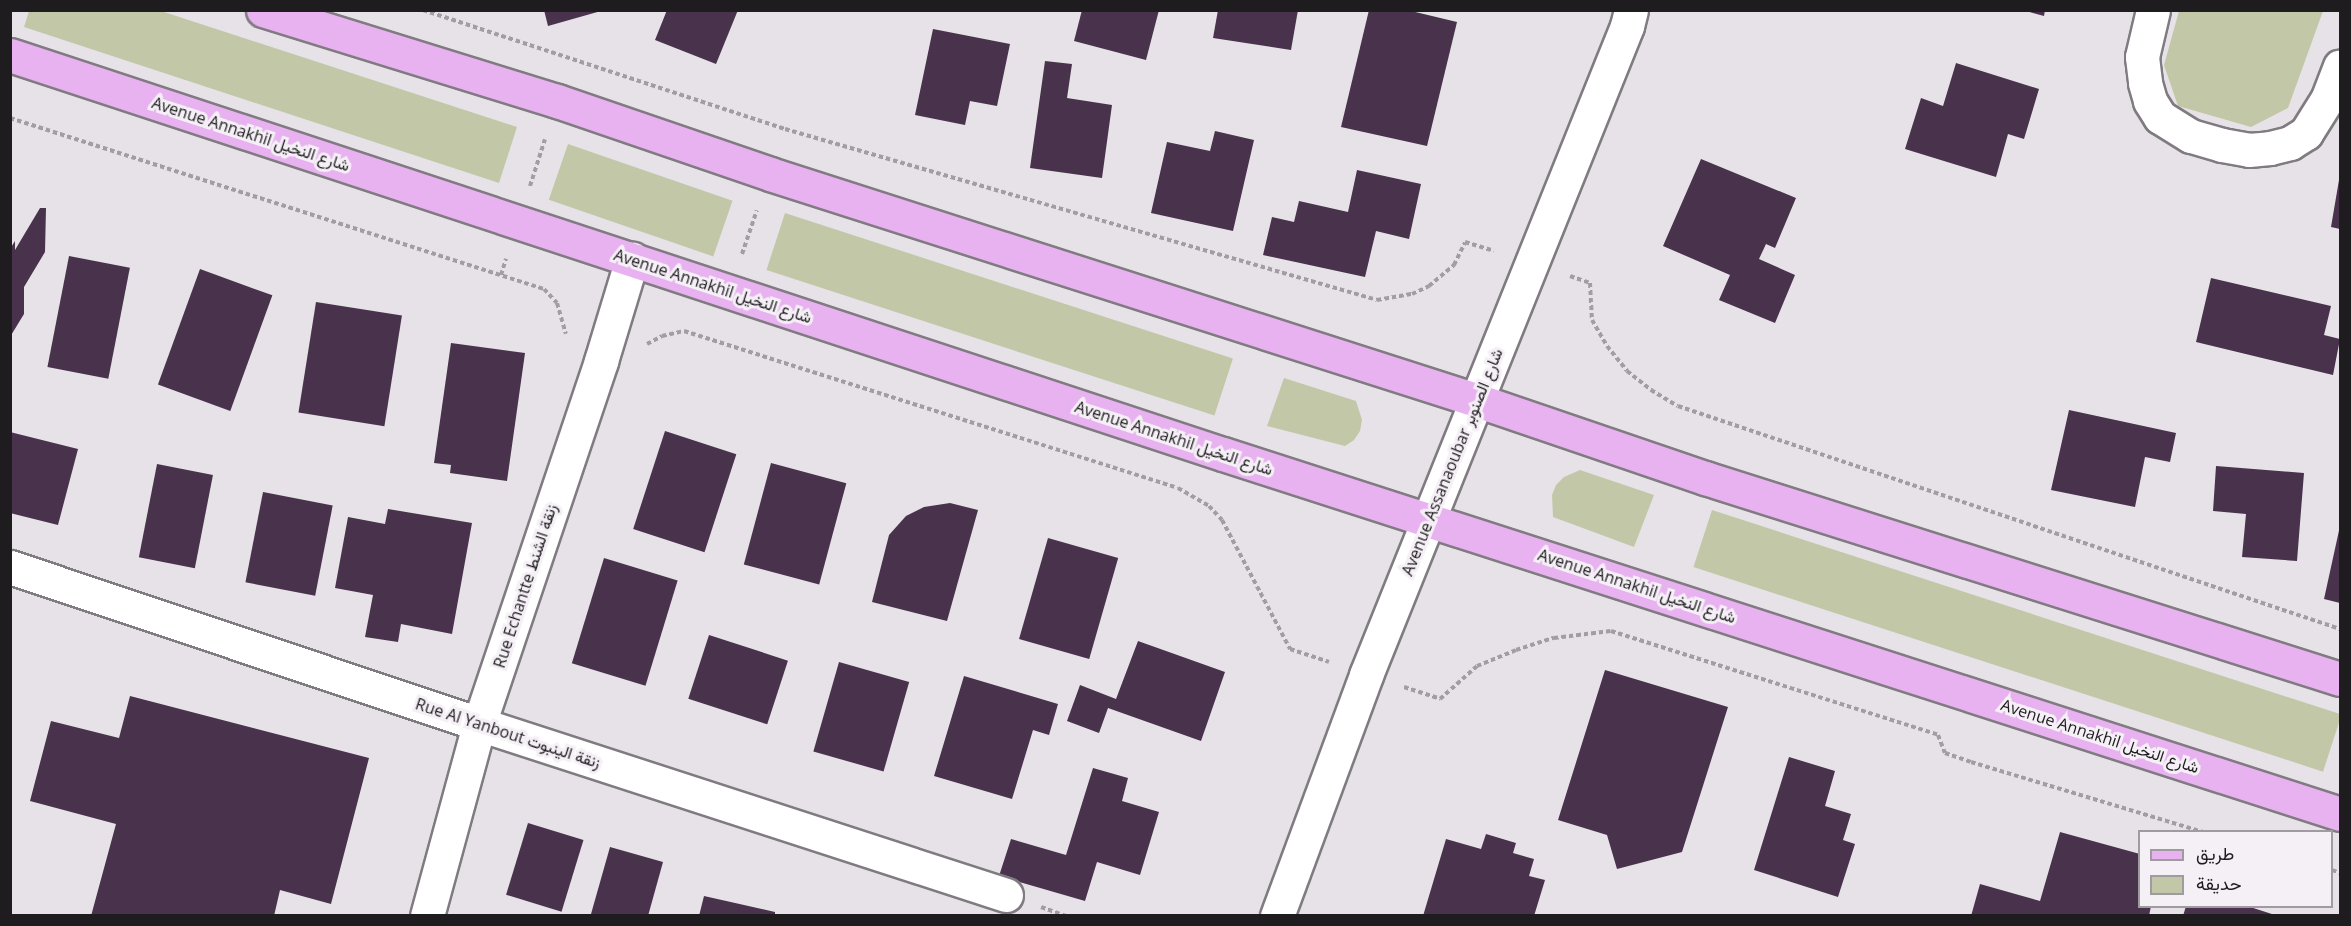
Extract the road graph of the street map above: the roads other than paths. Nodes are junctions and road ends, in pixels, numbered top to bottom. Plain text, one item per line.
1 (263, 10) edge
2 (1631, 10) edge
3 (2153, 10) edge
4 (10, 55) edge
5 (2340, 66) edge
6 (632, 259) junction
7 (1476, 400) junction
8 (1429, 520) junction
9 (10, 567) edge
10 (2340, 679) edge
11 (479, 724) junction
12 (2340, 814) edge
13 (1006, 895) dead end
14 (427, 915) edge
15 (1277, 915) edge

1 - 7 main road
2 - 7 street, Avenue Assanaoubar شارع الصنوبر
3 - 5 street
4 - 6 main road, Avenue Annakhil شارع النخيل
6 - 8 main road, Avenue Annakhil شارع النخيل
6 - 11 street, Rue Echantte زنقة الشنط
7 - 8 street, Avenue Assanaoubar شارع الصنوبر
7 - 10 main road
8 - 12 main road, Avenue Annakhil شارع النخيل
8 - 15 street, Avenue Assanaoubar شارع الصنوبر
9 - 11 street, Rue Al Yanbout زنقة الينبوت
11 - 13 street, Rue Al Yanbout زنقة الينبوت
11 - 14 street, Rue Echantte زنقة الشنط

